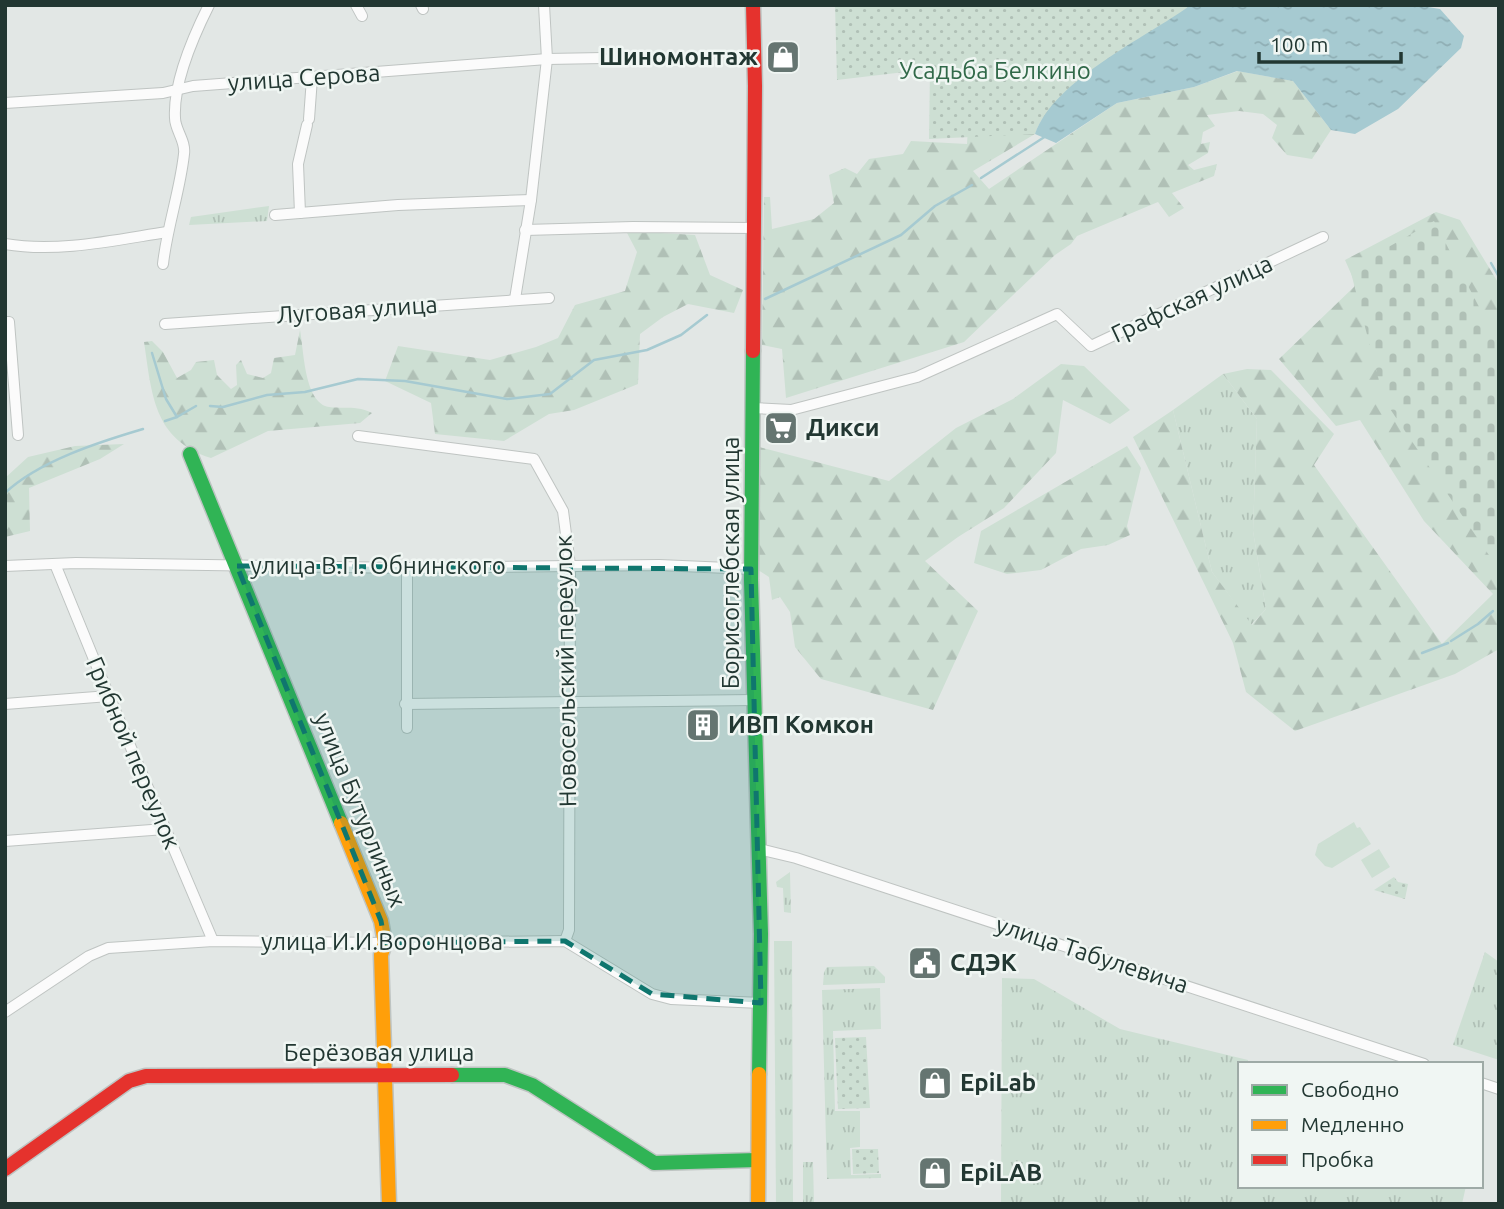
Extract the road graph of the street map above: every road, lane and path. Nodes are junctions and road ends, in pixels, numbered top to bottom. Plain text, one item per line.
1 (209, 5) edge
2 (356, 5) edge
3 (544, 5) edge
4 (753, 5) edge
5 (362, 16) dead end
6 (603, 58) dead end
7 (547, 59) junction
8 (312, 78) junction
9 (178, 88) junction
10 (5, 103) edge
11 (531, 200) junction
12 (300, 213) junction
13 (275, 215) dead end
14 (754, 228) junction
15 (524, 230) junction
16 (167, 232) junction
17 (1324, 237) dead end
18 (5, 244) edge
19 (163, 264) dead end
20 (549, 298) dead end
21 (515, 299) junction
22 (5, 322) edge
23 (165, 324) dead end
24 (753, 408) junction
25 (18, 435) dead end
26 (358, 436) dead end
27 (191, 454) dead end
28 (55, 564) junction
29 (570, 565) junction
30 (5, 566) edge
31 (237, 566) junction
32 (407, 568) junction
33 (751, 569) junction
34 (108, 696) junction
35 (755, 700) junction
36 (569, 702) junction
37 (5, 704) edge
38 (405, 704) junction
39 (407, 728) dead end
40 (165, 829) junction
41 (5, 841) edge
42 (760, 849) junction
43 (213, 941) junction
44 (565, 941) junction
45 (384, 943) junction
46 (761, 1003) junction
47 (5, 1012) edge
48 (1418, 1062) edge
49 (384, 1075) junction
50 (757, 1160) junction
51 (5, 1169) edge
52 (389, 1204) edge
53 (758, 1204) edge

1 - 9 street
2 - 5 street
3 - 7 street
4 - 14 street, Борисоглебская улица
6 - 7 street, улица Серова
7 - 8 street, улица Серова
7 - 11 street
8 - 9 street, улица Серова
8 - 12 street
9 - 10 street, улица Серова
9 - 16 street
11 - 12 street
11 - 15 street
12 - 13 street
14 - 15 street
14 - 24 street, Борисоглебская улица
15 - 21 street
16 - 18 street
16 - 19 street
17 - 24 street, Графская улица
20 - 21 street, Луговая улица
21 - 23 street, Луговая улица
22 - 25 street
24 - 33 street, Борисоглебская улица
26 - 29 street, Новосельский переулок
27 - 31 street, улица Бутурлиных
28 - 30 street, улица В.П. Обнинского
28 - 31 street, улица В.П. Обнинского
28 - 34 street, Грибной переулок
29 - 32 street, улица В.П. Обнинского
29 - 33 street, улица В.П. Обнинского
29 - 36 street, Новосельский переулок
31 - 32 street, улица В.П. Обнинского
31 - 45 street, улица Бутурлиных
32 - 38 street
33 - 35 street, Борисоглебская улица
34 - 37 street
34 - 40 street, Грибной переулок
35 - 36 street
35 - 42 street, Борисоглебская улица
36 - 38 street
36 - 44 street, Новосельский переулок
38 - 39 street
40 - 41 street
40 - 43 street, Грибной переулок
42 - 46 street, Борисоглебская улица
42 - 48 street, улица Табулевича
43 - 45 street, улица И.И.Воронцова
43 - 47 street, улица И.И.Воронцова
44 - 45 street, улица И.И.Воронцова
44 - 46 street
45 - 49 street, улица Бутурлиных
46 - 50 street, Борисоглебская улица
49 - 50 street, Берёзовая улица
49 - 51 street, Берёзовая улица
49 - 52 street, улица Бутурлиных
50 - 53 street, Борисоглебская улица

